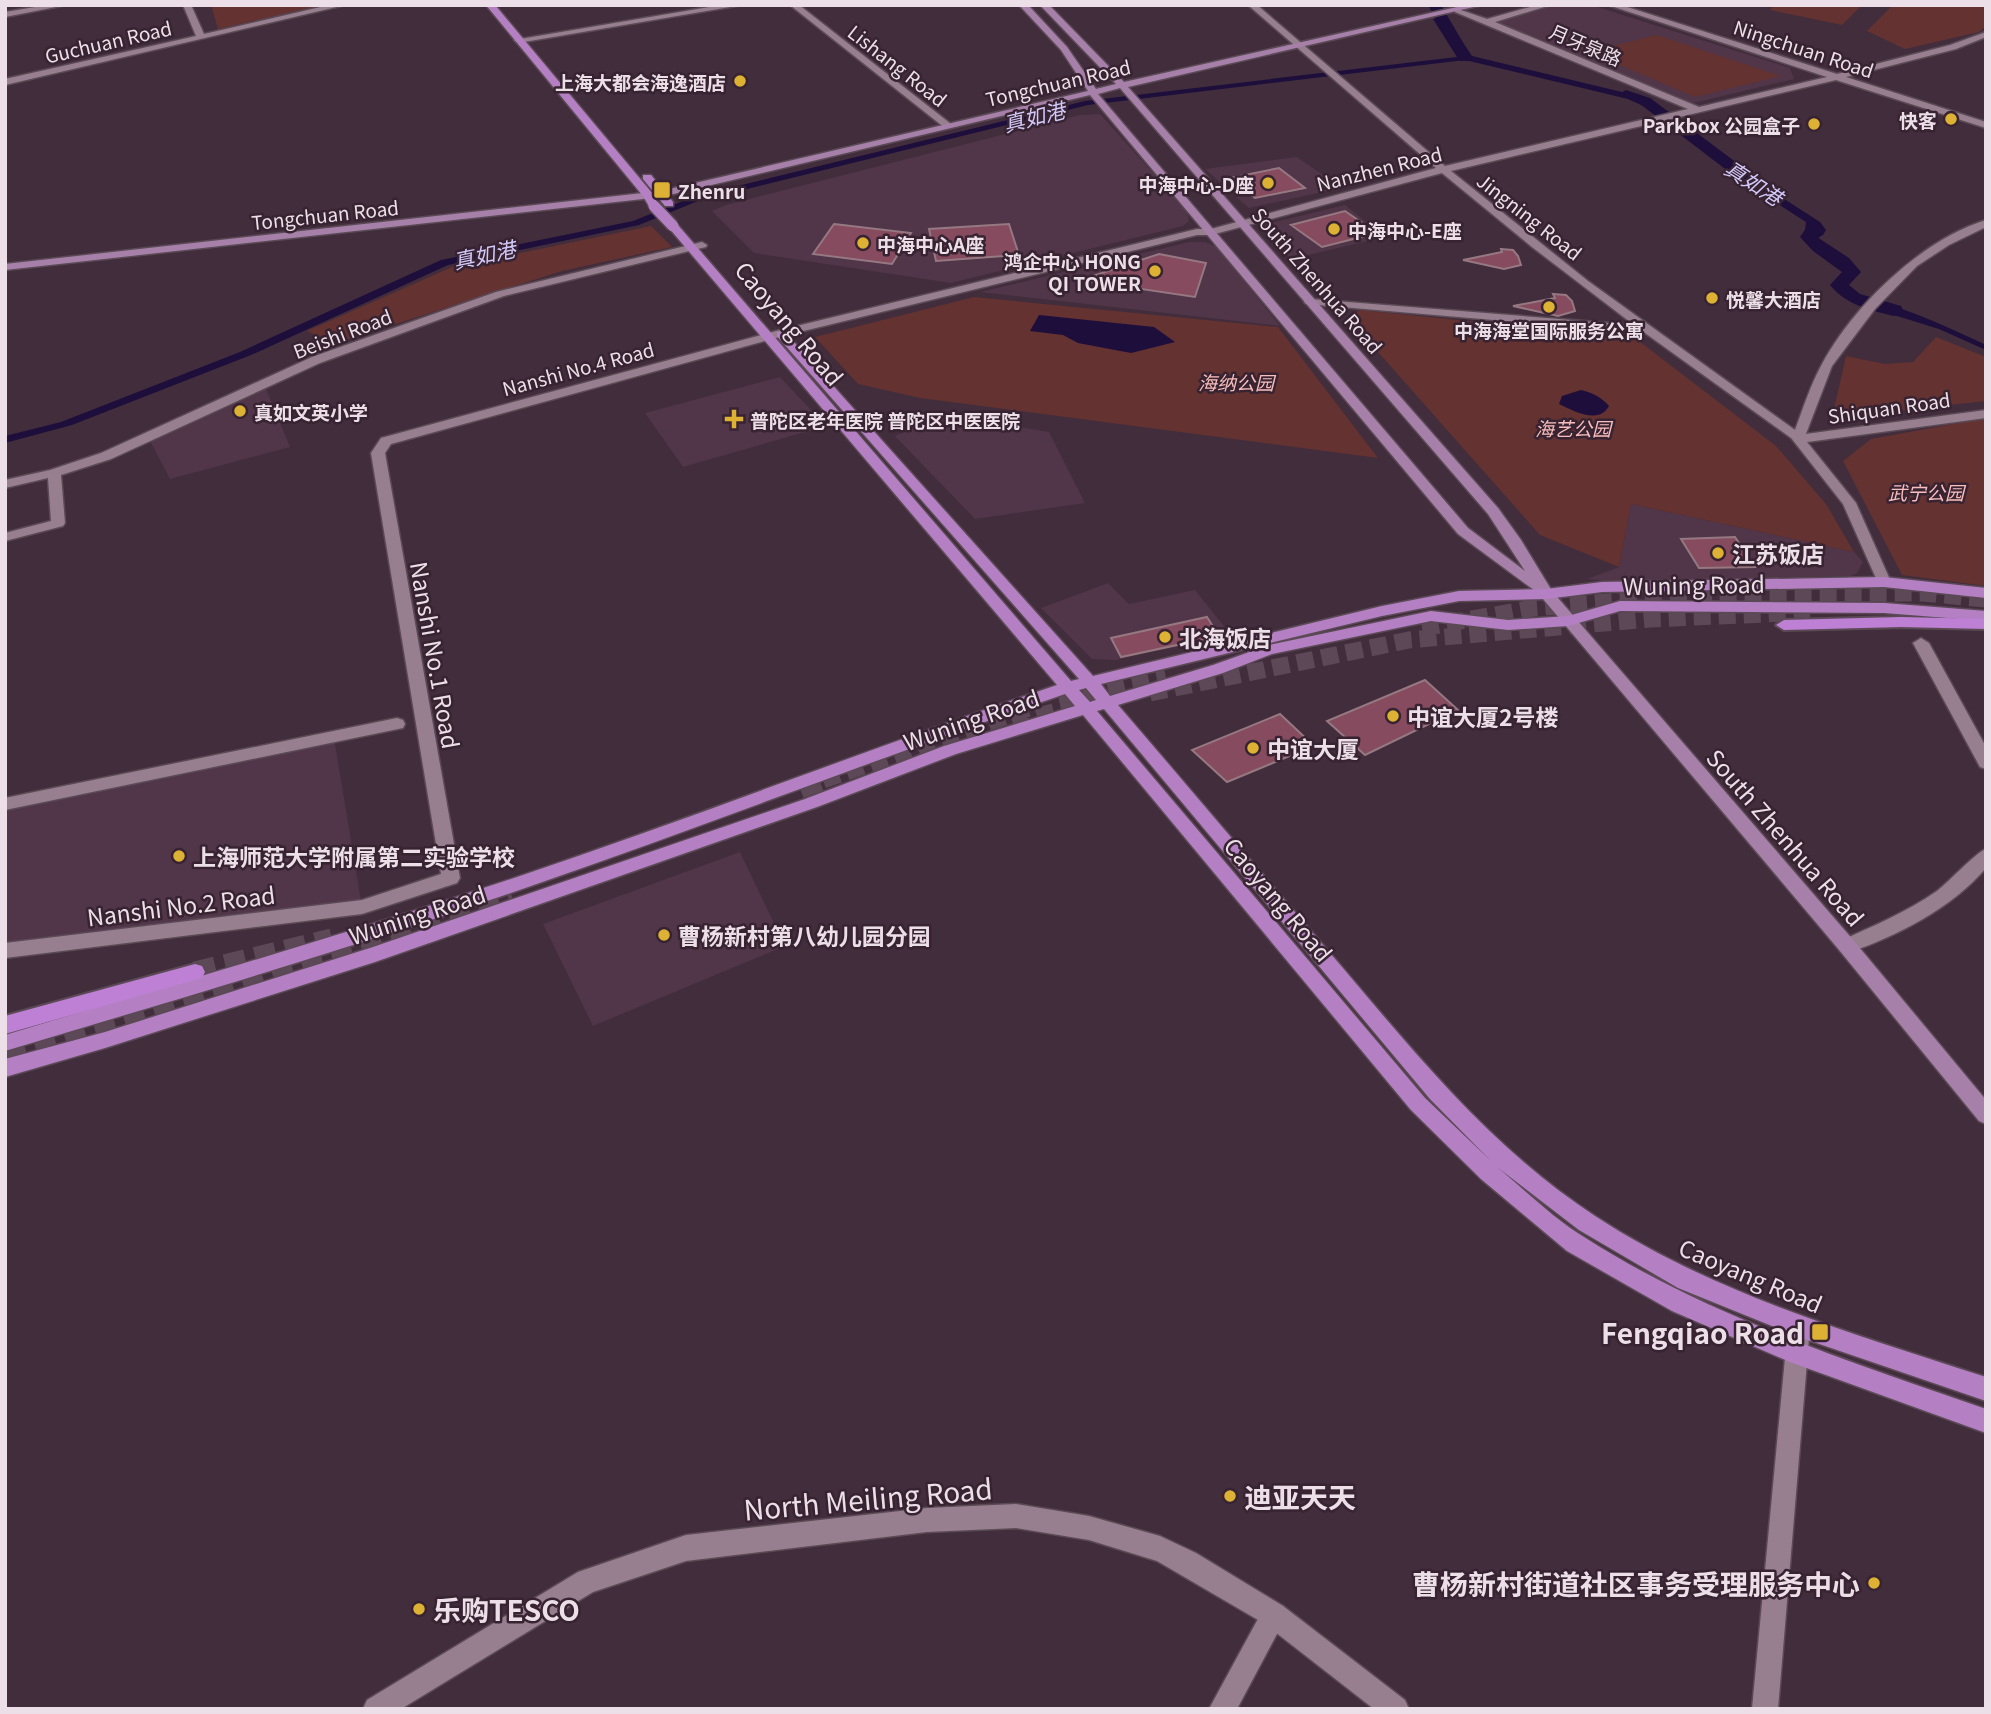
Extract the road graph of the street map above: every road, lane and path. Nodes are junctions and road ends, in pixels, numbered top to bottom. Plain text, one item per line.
1 (62, 5) edge
2 (187, 5) edge
3 (341, 5) edge
4 (490, 5) edge
5 (502, 5) edge
6 (738, 5) edge
7 (794, 5) edge
8 (1023, 5) edge
9 (1044, 5) edge
10 (1252, 5) edge
11 (1478, 5) edge
12 (1547, 5) edge
13 (1612, 5) edge
14 (1461, 8) edge
15 (5, 15) edge
16 (1486, 22) junction
17 (1986, 34) edge
18 (201, 37) junction
19 (530, 38) junction
20 (519, 40) junction
21 (1298, 45) junction
22 (1837, 77) junction
23 (5, 82) edge
24 (1122, 86) junction
25 (1096, 97) junction
26 (1701, 111) junction
27 (946, 124) junction
28 (1986, 125) edge
29 (1441, 170) junction
30 (655, 196) junction
31 (1240, 222) junction
32 (1986, 223) edge
33 (679, 225) junction
34 (1211, 232) junction
35 (697, 246) junction
36 (5, 267) edge
37 (1310, 302) junction
38 (1648, 330) junction
39 (774, 335) junction
40 (1986, 414) edge
41 (1798, 439) junction
42 (386, 441) joint
43 (54, 473) junction
44 (5, 484) edge
45 (5, 537) edge
46 (1884, 582) junction
47 (1986, 593) edge
48 (1546, 594) junction
49 (1986, 616) edge
50 (1568, 621) junction
51 (1986, 624) edge
52 (1784, 625) dead end
53 (1922, 643) dead end
54 (1089, 681) junction
55 (1068, 687) junction
56 (1107, 702) junction
57 (1083, 708) junction
58 (397, 724) dead end
59 (1986, 764) edge
60 (5, 804) edge
61 (1986, 856) edge
62 (451, 878) joint
63 (1847, 946) junction
64 (5, 951) edge
65 (195, 972) tunnel mouth
66 (5, 1025) edge
67 (5, 1043) edge
68 (5, 1068) edge
69 (1986, 1115) edge
70 (1799, 1326) junction
71 (1798, 1354) junction
72 (1986, 1389) edge
73 (1986, 1421) edge
74 (1274, 1615) junction
75 (376, 1709) edge
76 (1222, 1709) edge
77 (1396, 1709) edge
78 (1765, 1709) edge

1 - 15 street
2 - 18 street
3 - 18 street, Guchuan Road
4 - 20 main road
5 - 19 main road
6 - 19 street
7 - 27 street, Lishang Road
8 - 25 main road, South Zhenhua Road
9 - 24 main road, South Zhenhua Road
10 - 21 street, Jingning Road
11 - 14 main road, Tongchuan Road
12 - 16 street
13 - 22 street, Ningchuan Road
14 - 16 street, 月牙泉路
14 - 21 main road, Tongchuan Road
16 - 26 street, 月牙泉路
17 - 22 street, Nanzhen Road
18 - 23 street, Guchuan Road
19 - 20 street
19 - 30 main road
20 - 30 main road
21 - 24 main road, Tongchuan Road
21 - 29 street, Jingning Road
22 - 26 street, Nanzhen Road
22 - 28 street, Ningchuan Road
24 - 25 main road, Tongchuan Road
24 - 31 main road, South Zhenhua Road
25 - 27 main road, Tongchuan Road
25 - 34 main road, South Zhenhua Road
26 - 29 street, Nanzhen Road
27 - 30 main road, Tongchuan Road
29 - 31 street, Nanzhen Road
29 - 38 street, Jingning Road
30 - 33 main road, bridge
30 - 33 main road
30 - 36 main road, Tongchuan Road
31 - 34 street, Nanzhen Road
31 - 37 main road, South Zhenhua Road
32 - 41 street
33 - 35 main road, Caoyang Road
34 - 39 street, Nanzhen Road
34 - 48 main road, South Zhenhua Road
35 - 39 main road, Caoyang Road
35 - 43 street, Beishi Road
37 - 38 street
37 - 48 main road, South Zhenhua Road
38 - 41 street, Jingning Road
39 - 42 street, Nanshi No.4 Road
39 - 54 main road, Caoyang Road
39 - 55 main road, Caoyang Road
40 - 41 street, Shiquan Road
41 - 46 street, Jingning Road
42 - 62 street, Nanshi No.1 Road
43 - 44 street, Beishi Road
43 - 45 street
46 - 47 main road, Wuning Road
46 - 48 main road, Wuning Road
48 - 50 main road, South Zhenhua Road
48 - 54 main road, Wuning Road
49 - 50 main road, Wuning Road
50 - 56 main road, Wuning Road
50 - 63 main road, South Zhenhua Road
51 - 52 highway
53 - 59 street
54 - 55 main road, Wuning Road
54 - 56 main road, Caoyang Road
55 - 57 main road, Caoyang Road
55 - 67 main road, Wuning Road
56 - 57 main road, Wuning Road
56 - 70 main road, Caoyang Road
57 - 68 main road, Wuning Road
57 - 71 main road, Caoyang Road
58 - 60 street
61 - 63 street
62 - 64 street, Nanshi No.2 Road
63 - 69 main road, South Zhenhua Road
65 - 66 highway
70 - 71 street
70 - 72 main road, Caoyang Road
71 - 73 main road, Caoyang Road
71 - 78 street
74 - 75 street, North Meiling Road
74 - 76 street
74 - 77 street, North Meiling Road

